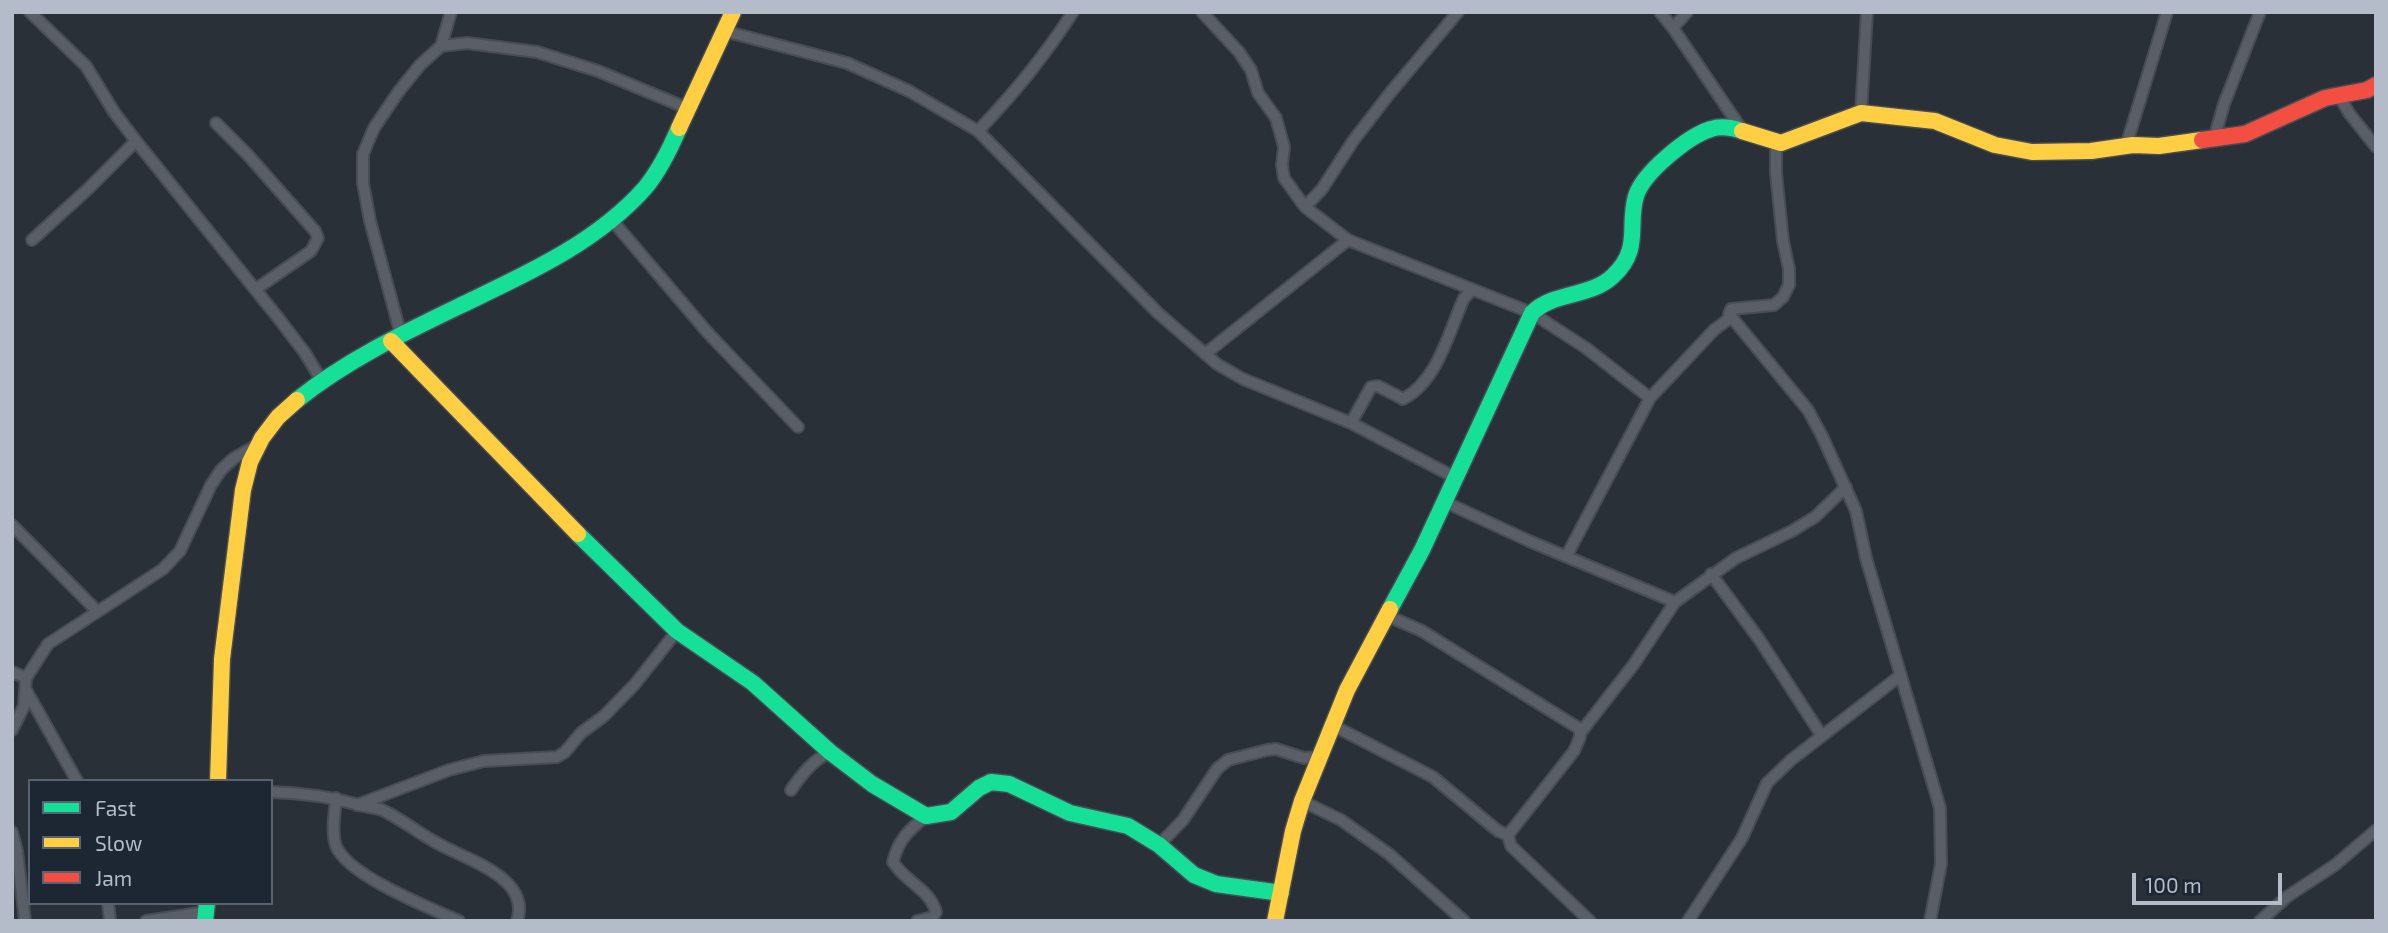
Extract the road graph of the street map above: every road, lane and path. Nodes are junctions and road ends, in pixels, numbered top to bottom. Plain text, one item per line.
1 (30, 12) edge
2 (451, 12) edge
3 (733, 12) edge
4 (1073, 12) edge
5 (1202, 12) edge
6 (1458, 12) edge
7 (1660, 12) edge
8 (1687, 12) edge
9 (1867, 12) edge
10 (2167, 12) edge
11 (2260, 12) edge
12 (1673, 28) junction
13 (724, 32) junction
14 (441, 46) junction
15 (2376, 85) edge
16 (2338, 94) junction
17 (689, 109) junction
18 (1861, 113) junction
19 (216, 123) dead end
20 (1742, 130) junction
21 (978, 131) junction
22 (2214, 139) junction
23 (136, 141) junction
24 (1776, 143) junction
25 (2126, 146) junction
26 (2376, 147) edge
27 (1305, 207) junction
28 (611, 219) junction
29 (32, 240) dead end
30 (1348, 240) junction
31 (256, 289) junction
32 (1472, 290) junction
33 (1532, 313) junction
34 (1730, 318) junction
35 (396, 338) junction
36 (1205, 354) junction
37 (322, 381) junction
38 (1650, 398) junction
39 (1351, 424) junction
40 (797, 427) dead end
41 (257, 445) junction
42 (1457, 478) junction
43 (1846, 487) junction
44 (1445, 502) junction
45 (12, 525) edge
46 (1567, 555) junction
47 (1711, 574) junction
48 (1675, 602) junction
49 (97, 611) junction
50 (1388, 616) junction
51 (677, 631) junction
52 (12, 672) edge
53 (1901, 675) junction
54 (26, 684) junction
55 (1332, 725) junction
56 (12, 730) edge
57 (1581, 732) junction
58 (1822, 736) junction
59 (830, 752) junction
60 (1320, 757) junction
61 (76, 779) edge
62 (218, 779) edge
63 (791, 790) dead end
64 (273, 792) edge
65 (336, 798) junction
66 (1303, 801) junction
67 (357, 805) junction
68 (926, 816) junction
69 (2376, 830) edge
70 (12, 832) edge
71 (1508, 835) junction
72 (1159, 845) junction
73 (1281, 893) junction
74 (25, 894) edge
75 (206, 912) edge
76 (25, 921) edge
77 (146, 921) edge
78 (459, 921) edge
79 (517, 921) edge
80 (917, 921) edge
81 (1275, 921) edge
82 (1464, 921) edge
83 (1590, 921) edge
84 (1688, 921) edge
85 (1930, 921) edge
86 (2260, 921) edge

1 - 23 street
2 - 14 street
3 - 13 street
4 - 21 street
5 - 27 street
6 - 27 street
7 - 12 street
8 - 12 street
9 - 18 street
10 - 25 street
11 - 22 street
12 - 20 street
13 - 17 street
13 - 21 street
14 - 17 street
14 - 35 street
15 - 16 street
16 - 22 street
16 - 26 street
17 - 28 street
18 - 24 street
18 - 25 street
19 - 31 street
20 - 24 street
20 - 33 street
21 - 36 street
22 - 25 street
23 - 29 street
23 - 31 street
24 - 34 street
27 - 30 street
28 - 35 street
28 - 40 street
30 - 32 street
30 - 36 street
31 - 37 street
32 - 33 street
32 - 39 street
33 - 38 street
33 - 42 street
34 - 38 street
34 - 43 street
35 - 37 street
35 - 51 street
36 - 39 street
37 - 41 street
38 - 46 street
39 - 42 street
41 - 49 street
41 - 62 street
42 - 44 street
43 - 47 street
43 - 53 street
44 - 46 street
44 - 50 street
45 - 49 street
46 - 48 street
47 - 48 street
47 - 58 street
48 - 57 street
49 - 54 street
50 - 55 street
50 - 57 street
51 - 59 street
51 - 67 street
52 - 54 street
53 - 58 street
53 - 85 street
54 - 56 street
54 - 61 street
55 - 60 street
55 - 71 street
57 - 71 street
58 - 84 street
59 - 63 street
59 - 68 street
60 - 66 street
60 - 72 street
64 - 65 street
65 - 67 street
65 - 78 street
66 - 73 street
66 - 82 street
67 - 79 street
68 - 72 street
68 - 80 street
69 - 86 street
70 - 74 street
71 - 83 street
72 - 73 street
73 - 81 street
74 - 76 street
75 - 77 street

